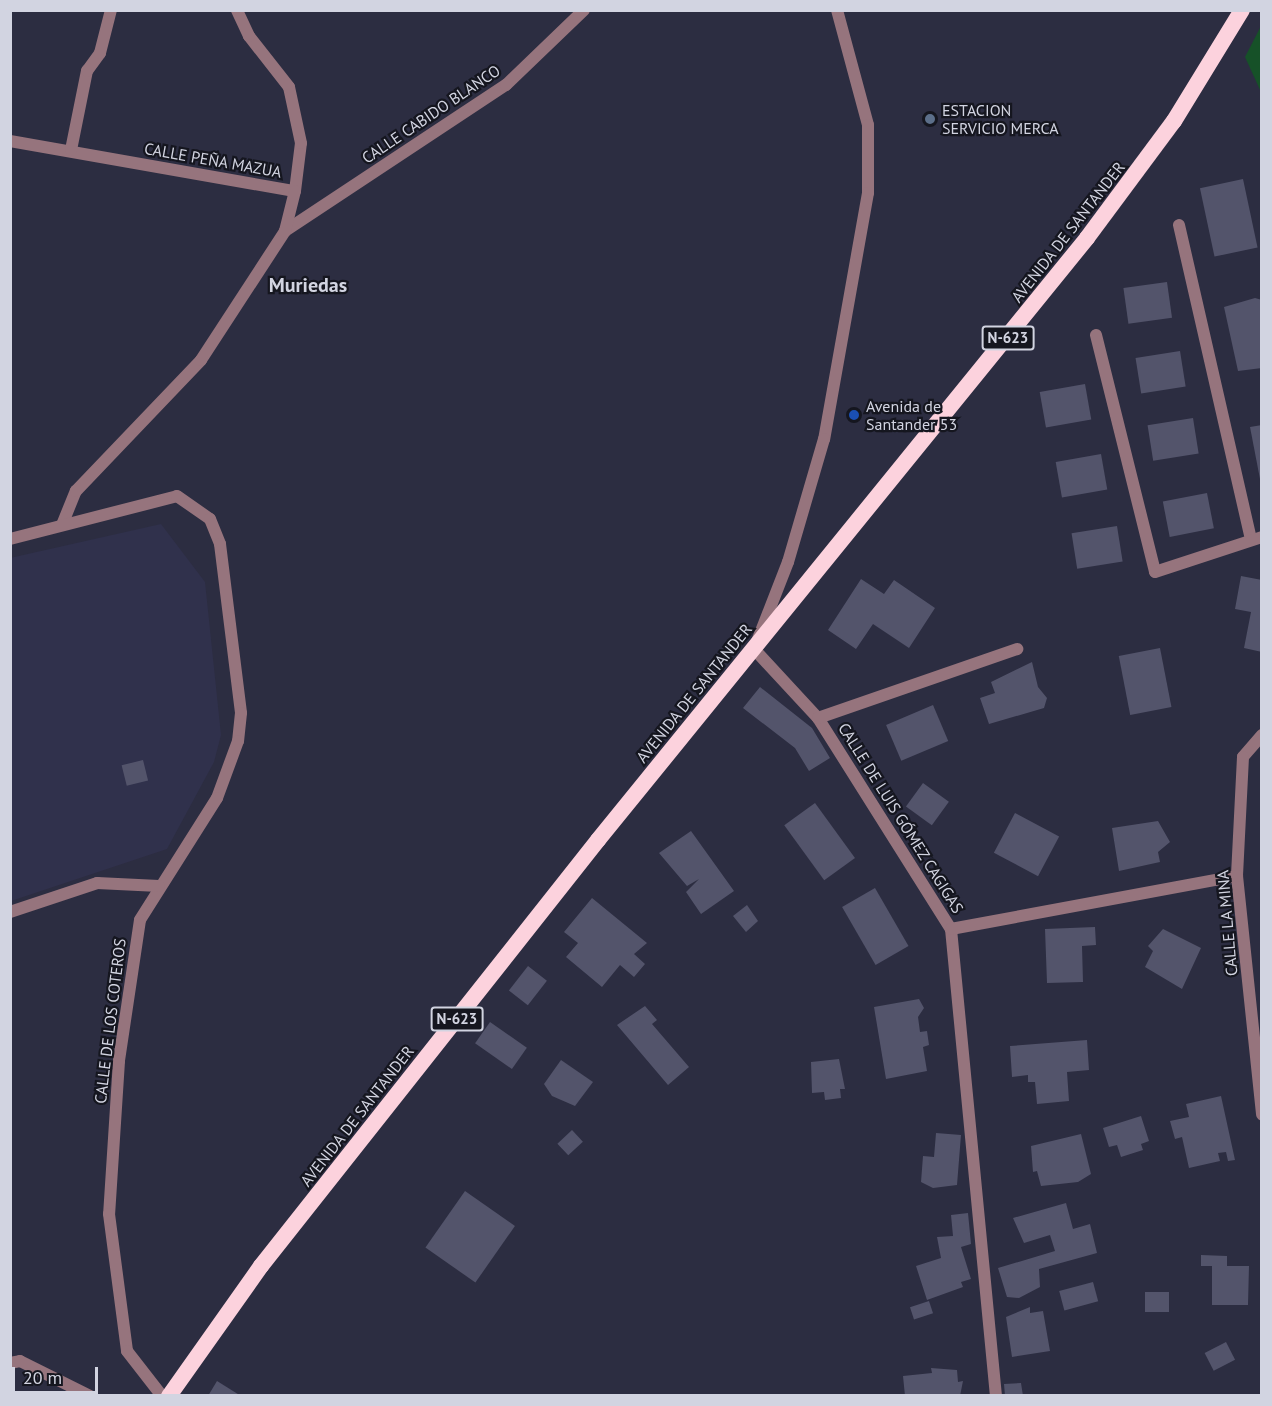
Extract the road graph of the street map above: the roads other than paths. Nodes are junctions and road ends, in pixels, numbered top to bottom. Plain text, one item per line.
1 (111, 10) edge
2 (237, 10) edge
3 (584, 10) edge
4 (837, 10) edge
5 (1242, 10) edge
6 (10, 141) edge
7 (70, 150) junction
8 (295, 191) junction
9 (1179, 225) dead end
10 (285, 231) junction
11 (1096, 335) dead end
12 (62, 525) junction
13 (10, 539) edge
14 (1256, 539) edge
15 (754, 649) junction
16 (1017, 649) dead end
17 (818, 718) junction
18 (1262, 735) edge
19 (1237, 876) junction
20 (159, 886) junction
21 (10, 912) edge
22 (951, 929) junction
23 (1262, 1115) edge
24 (10, 1363) edge
25 (90, 1395) edge
26 (162, 1395) edge
27 (168, 1395) edge
28 (996, 1395) edge

1 - 7 street
2 - 8 street, CALLE PEÑA MAZUA
3 - 10 street, CALLE CABIDO BLANCO
4 - 15 street
5 - 15 highway, AVENIDA DE SANTANDER / N-623
6 - 7 street, CALLE PEÑA MAZUA
7 - 8 street, CALLE PEÑA MAZUA
8 - 10 street
9 - 14 street
10 - 12 street
11 - 14 street
12 - 13 street, CALLE DE LOS COTEROS
12 - 20 street, CALLE DE LOS COTEROS
15 - 17 street, CALLE DE LUIS GÓMEZ CAGIGAS
15 - 27 highway, AVENIDA DE SANTANDER / N-623
16 - 17 street
17 - 22 street, CALLE DE LUIS GÓMEZ CAGIGAS
18 - 19 street, CALLE LA MINA
19 - 22 street
19 - 23 street, CALLE LA MINA
20 - 21 street
20 - 26 street, CALLE DE LOS COTEROS
22 - 28 street, CALLE DE LUIS GÓMEZ CAGIGAS
24 - 25 street

